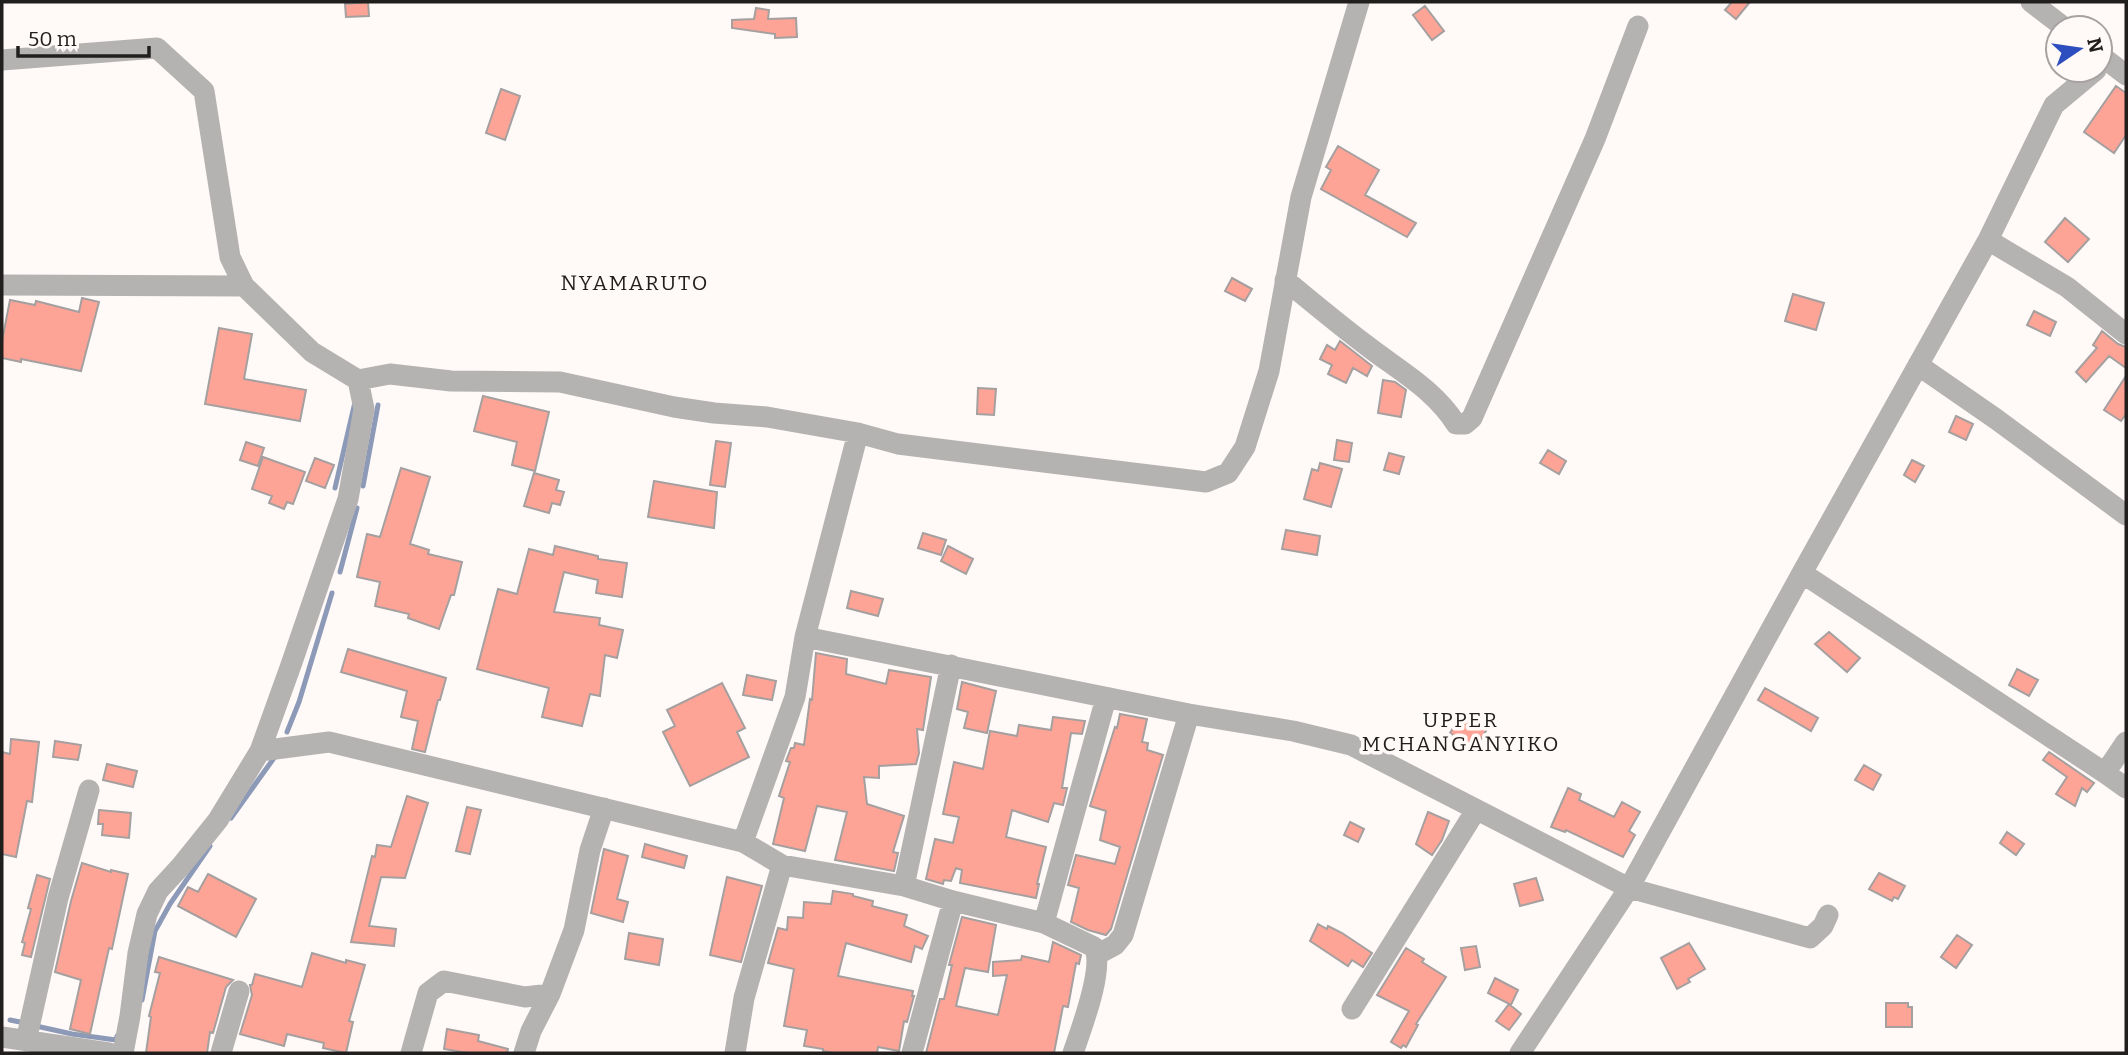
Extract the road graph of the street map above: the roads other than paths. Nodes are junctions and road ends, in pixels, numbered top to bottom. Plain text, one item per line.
1 (1359, 2) edge
2 (2031, 2) edge
3 (2047, 14) edge
4 (1638, 26) dead end
5 (2, 60) edge
6 (2078, 84) edge
7 (1988, 240) junction
8 (1285, 280) junction
9 (2, 285) edge
10 (244, 286) junction
11 (2126, 334) edge
12 (1917, 365) junction
13 (358, 380) junction
14 (858, 433) junction
15 (2126, 515) edge
16 (1802, 573) junction
17 (805, 637) junction
18 (951, 665) junction
19 (1106, 698) junction
20 (1189, 714) junction
21 (2126, 742) edge
22 (260, 751) junction
23 (2105, 773) junction
24 (2126, 788) edge
25 (89, 790) dead end
26 (604, 808) junction
27 (1476, 810) junction
28 (743, 842) junction
29 (782, 865) junction
30 (904, 886) junction
31 (1629, 888) junction
32 (953, 901) junction
33 (1828, 915) dead end
34 (1044, 923) junction
35 (1098, 954) junction
36 (239, 991) dead end
37 (550, 994) junction
38 (1352, 1009) dead end
39 (2, 1037) edge
40 (26, 1041) junction
41 (109, 1053) edge
42 (123, 1053) edge
43 (221, 1053) edge
44 (411, 1053) edge
45 (524, 1053) edge
46 (735, 1053) edge
47 (912, 1053) edge
48 (1073, 1053) edge
49 (1520, 1053) edge

1 - 8 street
2 - 3 street
4 - 8 street
5 - 10 street
6 - 7 street
7 - 11 street
7 - 12 street
8 - 14 street
9 - 10 street
10 - 13 street
12 - 15 street
12 - 16 street
13 - 14 street
13 - 22 street
14 - 17 street
16 - 23 street
16 - 31 street
17 - 18 street
17 - 28 street
18 - 19 street
18 - 30 street
19 - 20 street
19 - 34 street
20 - 27 street
20 - 35 street
21 - 23 street
22 - 26 street
22 - 42 street
23 - 24 street
25 - 40 street
26 - 28 street
26 - 37 street
27 - 31 street
27 - 38 street
28 - 29 street
29 - 30 street
29 - 46 street
30 - 32 street
31 - 33 street
31 - 49 street
32 - 34 street
32 - 47 street
34 - 35 street
35 - 48 street
36 - 43 street
37 - 44 street
37 - 45 street
39 - 40 street
40 - 41 street

